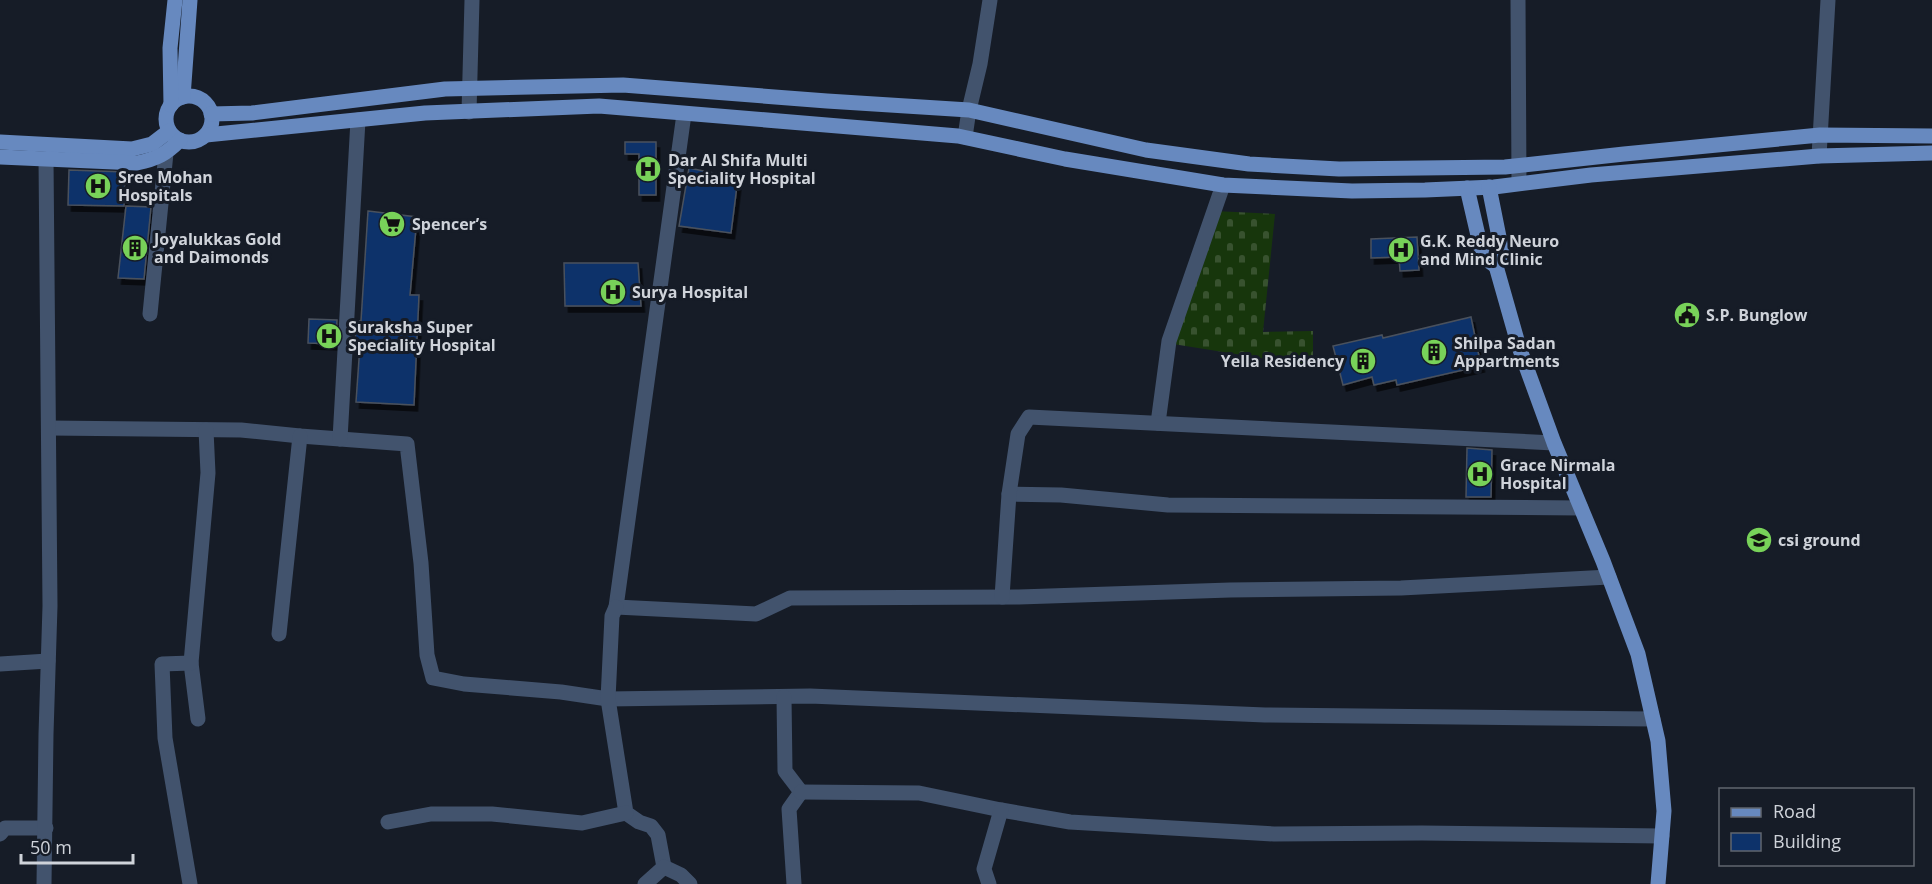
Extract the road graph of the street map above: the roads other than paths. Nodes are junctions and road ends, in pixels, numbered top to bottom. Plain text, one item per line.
1 (175, 0) edge
2 (190, 0) edge
3 (472, 0) edge
4 (990, 0) edge
5 (1518, 0) edge
6 (1828, 0) edge
7 (470, 88) junction
8 (177, 101) junction
9 (969, 110) junction
10 (469, 112) junction
11 (211, 114) junction
12 (684, 114) junction
13 (358, 120) junction
14 (1046, 128) junction
15 (174, 135) junction
16 (206, 135) junction
17 (1820, 135) junction
18 (1932, 136) edge
19 (965, 137) junction
20 (0, 142) edge
21 (166, 153) junction
22 (1932, 153) edge
23 (1044, 154) junction
24 (1818, 156) junction
25 (0, 157) edge
26 (46, 159) junction
27 (1519, 165) junction
28 (1520, 183) junction
29 (1223, 185) junction
30 (1489, 187) junction
31 (1467, 188) junction
32 (1496, 266) junction
33 (150, 315) dead end
34 (1158, 423) junction
35 (49, 428) junction
36 (206, 430) junction
37 (300, 436) junction
38 (340, 439) junction
39 (1554, 443) junction
40 (1009, 494) junction
41 (1581, 508) junction
42 (1609, 577) junction
43 (1002, 597) junction
44 (616, 607) junction
45 (279, 634) dead end
46 (48, 661) junction
47 (191, 663) junction
48 (0, 664) edge
49 (784, 697) junction
50 (608, 699) junction
51 (198, 719) dead end
52 (1653, 719) junction
53 (801, 792) junction
54 (1001, 810) junction
55 (626, 813) junction
56 (388, 822) dead end
57 (46, 828) junction
58 (0, 834) edge
59 (1662, 836) junction
60 (664, 867) junction
61 (44, 884) edge
62 (190, 884) edge
63 (645, 884) edge
64 (690, 884) edge
65 (794, 884) edge
66 (989, 884) edge
67 (1658, 884) edge

1 - 8 main road
2 - 8 main road
3 - 7 street
4 - 9 street
5 - 27 street
6 - 17 street
7 - 9 main road
7 - 10 street
7 - 11 main road
8 - 11 main road
8 - 15 main road
9 - 14 main road
9 - 19 street
10 - 12 main road
10 - 13 main road
11 - 16 main road
12 - 19 main road
12 - 44 street
13 - 16 main road
13 - 38 street
14 - 23 main road
14 - 27 main road
15 - 16 main road
15 - 20 main road
15 - 21 main road
17 - 18 main road
17 - 24 street
17 - 27 main road
19 - 23 main road
21 - 26 main road
21 - 33 street
22 - 24 main road
23 - 29 main road
24 - 28 main road
25 - 26 main road
26 - 35 street
27 - 28 street
28 - 30 main road
29 - 31 main road
29 - 34 street
30 - 31 main road
30 - 32 main road
31 - 32 main road
32 - 39 main road
34 - 39 street
34 - 40 street
35 - 36 street
35 - 46 street
36 - 37 street
36 - 47 street
37 - 38 street
37 - 45 street
38 - 50 street
39 - 41 main road
40 - 41 street
40 - 43 street
41 - 42 main road
42 - 43 street
42 - 52 main road
43 - 44 street
44 - 50 street
46 - 48 street
46 - 57 street
47 - 51 street
47 - 62 street
49 - 50 street
49 - 52 street
49 - 53 street
50 - 55 street
52 - 59 main road
53 - 54 street
53 - 65 street
54 - 59 street
54 - 66 street
55 - 56 street
55 - 60 street
57 - 58 street
57 - 61 street
59 - 67 main road
60 - 63 street
60 - 64 street

